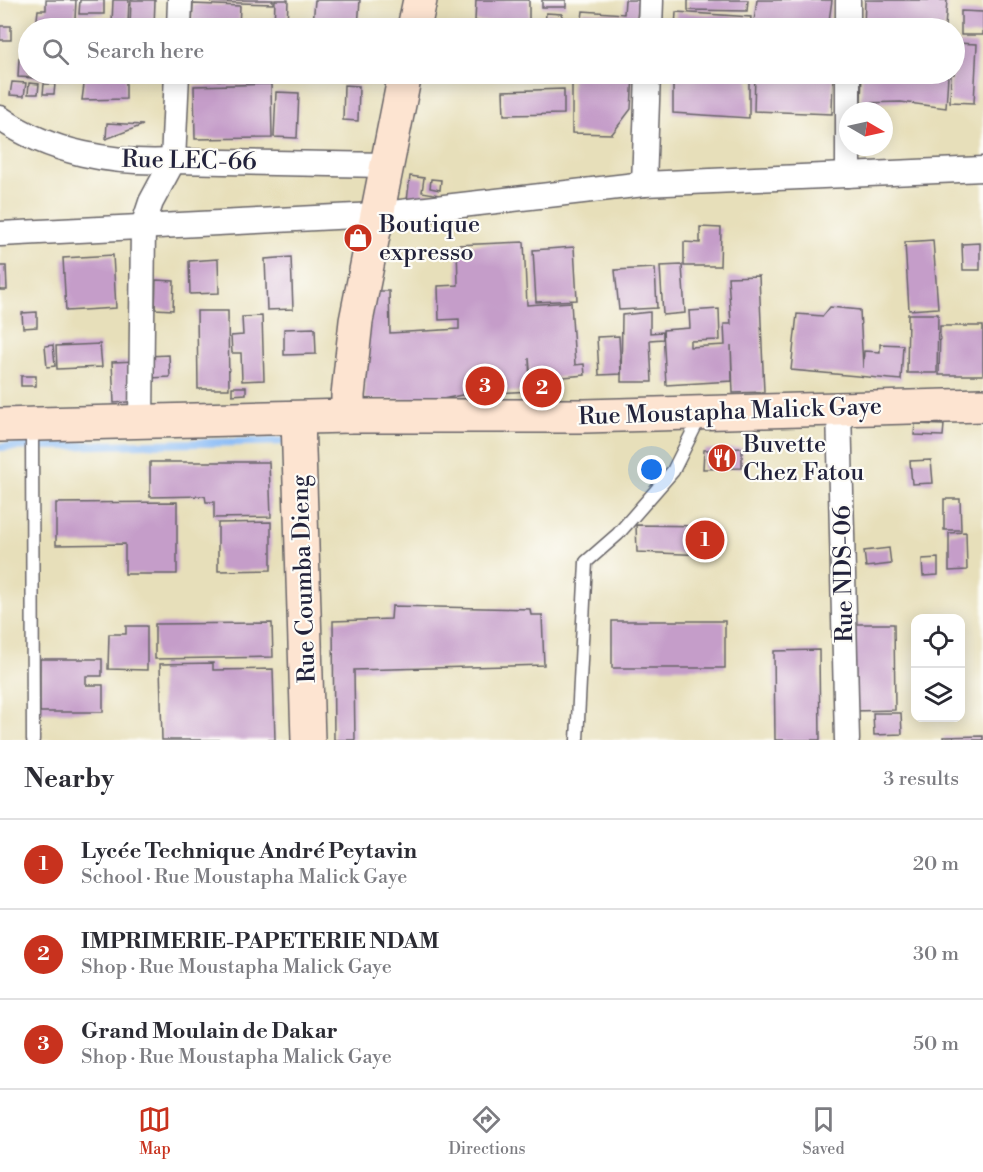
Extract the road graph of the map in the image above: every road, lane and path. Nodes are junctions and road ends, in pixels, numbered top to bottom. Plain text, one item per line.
1 (180, 0) edge
2 (420, 0) edge
3 (651, 0) edge
4 (848, 0) edge
5 (179, 18) edge
6 (416, 18) edge
7 (650, 18) edge
8 (848, 18) edge
9 (177, 84) edge
10 (403, 84) edge
11 (648, 84) edge
12 (848, 84) edge
13 (0, 118) edge
14 (173, 160) junction
15 (386, 165) junction
16 (983, 170) edge
17 (848, 175) junction
18 (644, 184) junction
19 (375, 215) junction
20 (143, 226) junction
21 (0, 234) edge
22 (983, 405) edge
23 (839, 409) junction
24 (701, 413) junction
25 (348, 416) junction
26 (298, 418) junction
27 (141, 422) junction
28 (16, 425) edge
29 (33, 740) edge
30 (308, 740) edge
31 (577, 740) edge
32 (847, 740) edge

1 - 5 street
2 - 6 street
3 - 7 street
4 - 8 street
9 - 14 street
10 - 15 street
11 - 18 street
12 - 17 street
13 - 14 street, Rue LEC-66
14 - 15 street, Rue LEC-66
14 - 20 street
15 - 19 street
16 - 17 street
17 - 18 street
18 - 19 street
19 - 20 street
19 - 25 street
20 - 21 street
20 - 27 street
22 - 23 street, Rue Moustapha Malick Gaye
23 - 24 street, Rue Moustapha Malick Gaye
23 - 32 street, Rue NDS-06
24 - 25 street, Rue Moustapha Malick Gaye
24 - 31 lane
25 - 26 street, Rue Moustapha Malick Gaye
26 - 27 street, Rue Moustapha Malick Gaye
26 - 30 street, Rue Coumba Dieng
27 - 28 street, Rue Moustapha Malick Gaye
28 - 29 lane

